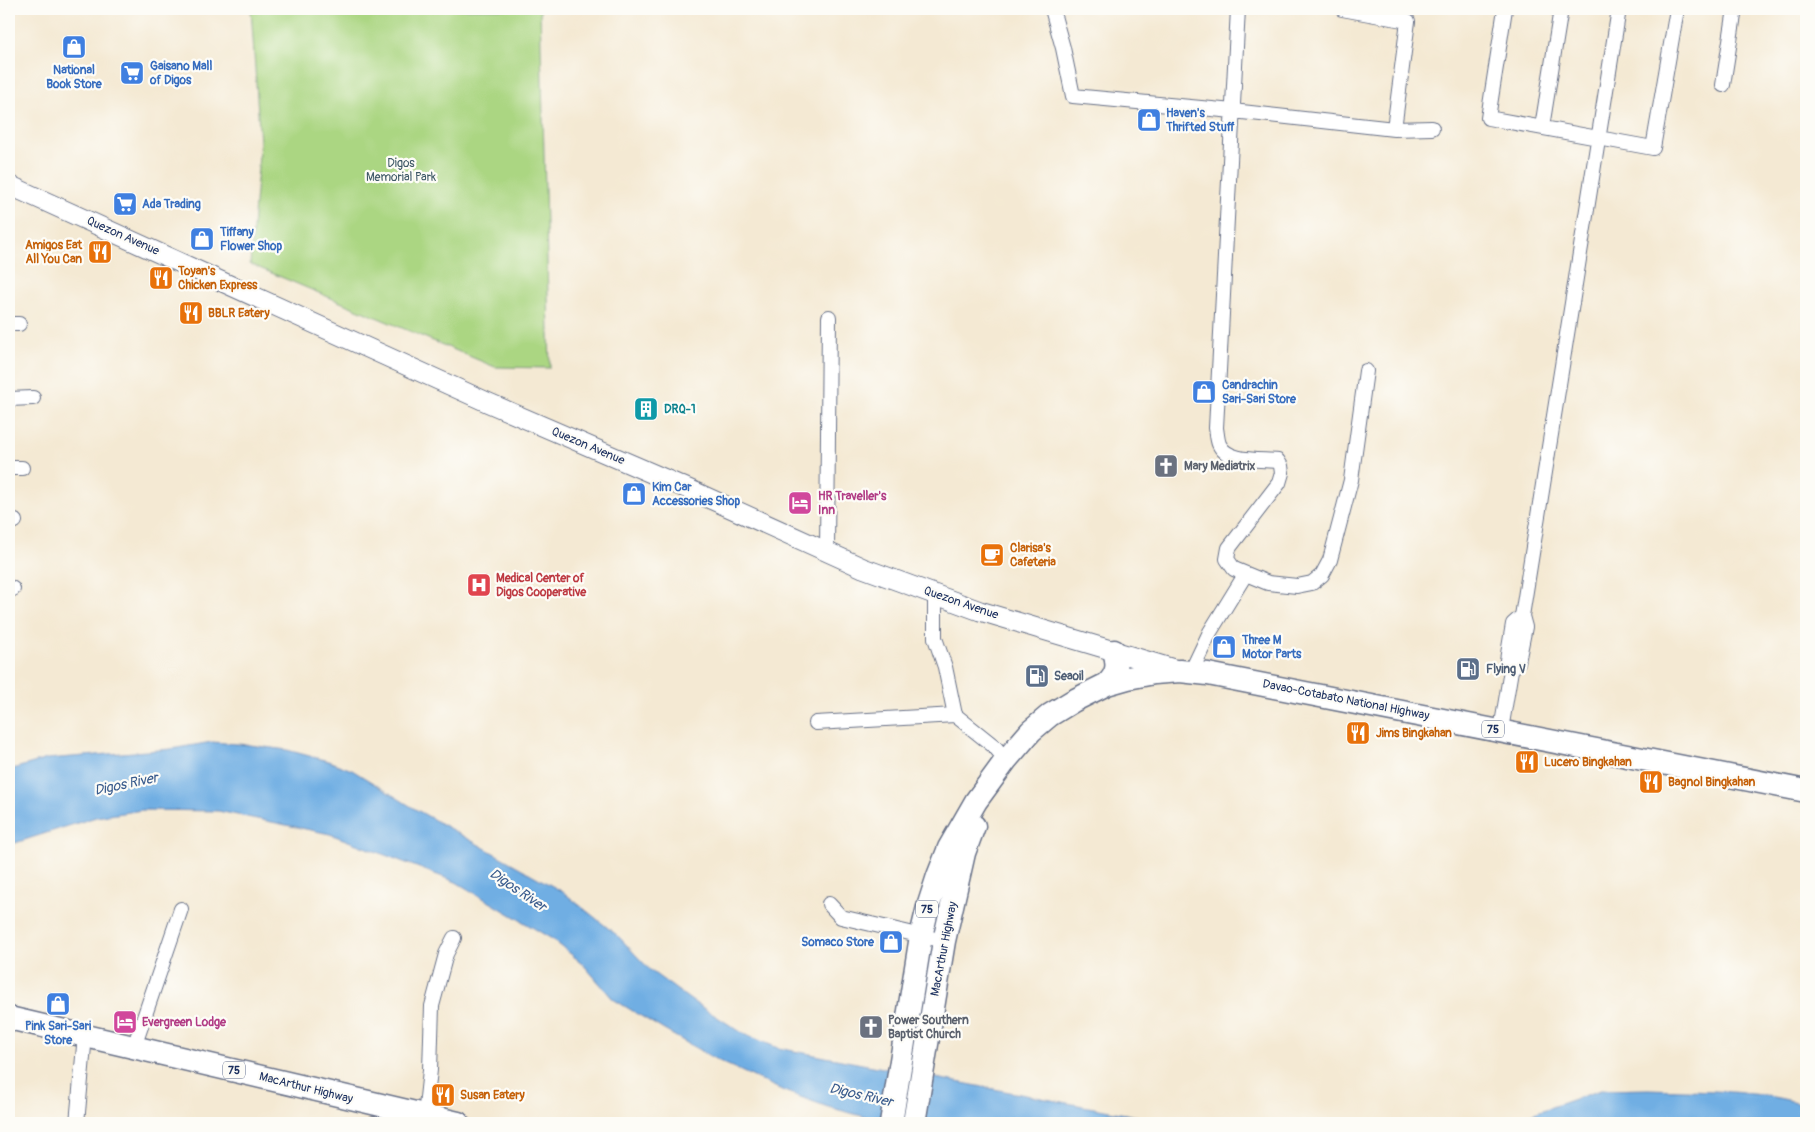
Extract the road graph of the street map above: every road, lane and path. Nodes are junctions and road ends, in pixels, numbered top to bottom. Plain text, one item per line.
1 (1052, 9) edge
2 (1238, 9) edge
3 (1342, 9) edge
4 (1505, 9) edge
5 (1561, 9) edge
6 (1619, 9) edge
7 (1677, 9) edge
8 (1735, 9) edge
9 (1723, 85) dead end
10 (1233, 111) junction
11 (1542, 127) junction
12 (1432, 128) dead end
13 (1394, 130) junction
14 (1598, 137) junction
15 (9, 185) edge
16 (829, 317) dead end
17 (1366, 371) dead end
18 (33, 398) dead end
19 (9, 399) edge
20 (827, 552) junction
21 (1245, 575) junction
22 (935, 594) junction
23 (1114, 651) junction
24 (1186, 671) junction
25 (1107, 684) junction
26 (955, 715) junction
27 (816, 723) dead end
28 (1501, 730) junction
29 (1006, 760) junction
30 (993, 780) junction
31 (1806, 791) edge
32 (829, 904) dead end
33 (181, 909) dead end
34 (921, 936) junction
35 (454, 938) dead end
36 (944, 942) junction
37 (9, 1018) edge
38 (85, 1036) junction
39 (134, 1047) junction
40 (425, 1116) junction
41 (77, 1122) edge
42 (63, 1123) edge
43 (458, 1123) edge
44 (891, 1123) edge
45 (914, 1123) edge

1 - 10 street
2 - 10 street
3 - 13 street
4 - 11 street
5 - 11 street
6 - 14 street
7 - 14 street
8 - 9 street
10 - 13 street
10 - 21 street
11 - 14 street
12 - 13 street
14 - 28 street
15 - 20 main road, Quezon Avenue
16 - 20 street
17 - 21 street
18 - 19 street
20 - 22 main road, Quezon Avenue
21 - 24 street
22 - 23 main road, Quezon Avenue
22 - 26 street
23 - 24 main road, Quezon Avenue
23 - 25 highway
24 - 25 highway, MacArthur Highway / 75
24 - 28 highway, Davao-Cotabato National Highway / 75
25 - 29 highway, MacArthur Highway / 75
26 - 27 street
26 - 29 street
28 - 31 highway, Davao-Cotabato National Highway / 75
29 - 30 highway, MacArthur Highway / 75
30 - 34 highway, MacArthur Highway / 75
30 - 36 highway, MacArthur Highway / 75
32 - 34 street
33 - 39 street
34 - 36 street
34 - 44 highway, MacArthur Highway / 75
35 - 40 street
36 - 45 highway, MacArthur Highway / 75
37 - 38 highway, MacArthur Highway / 75
38 - 39 highway, MacArthur Highway / 75
38 - 41 street
39 - 40 highway, MacArthur Highway / 75
40 - 43 highway, MacArthur Highway / 75
41 - 42 street

